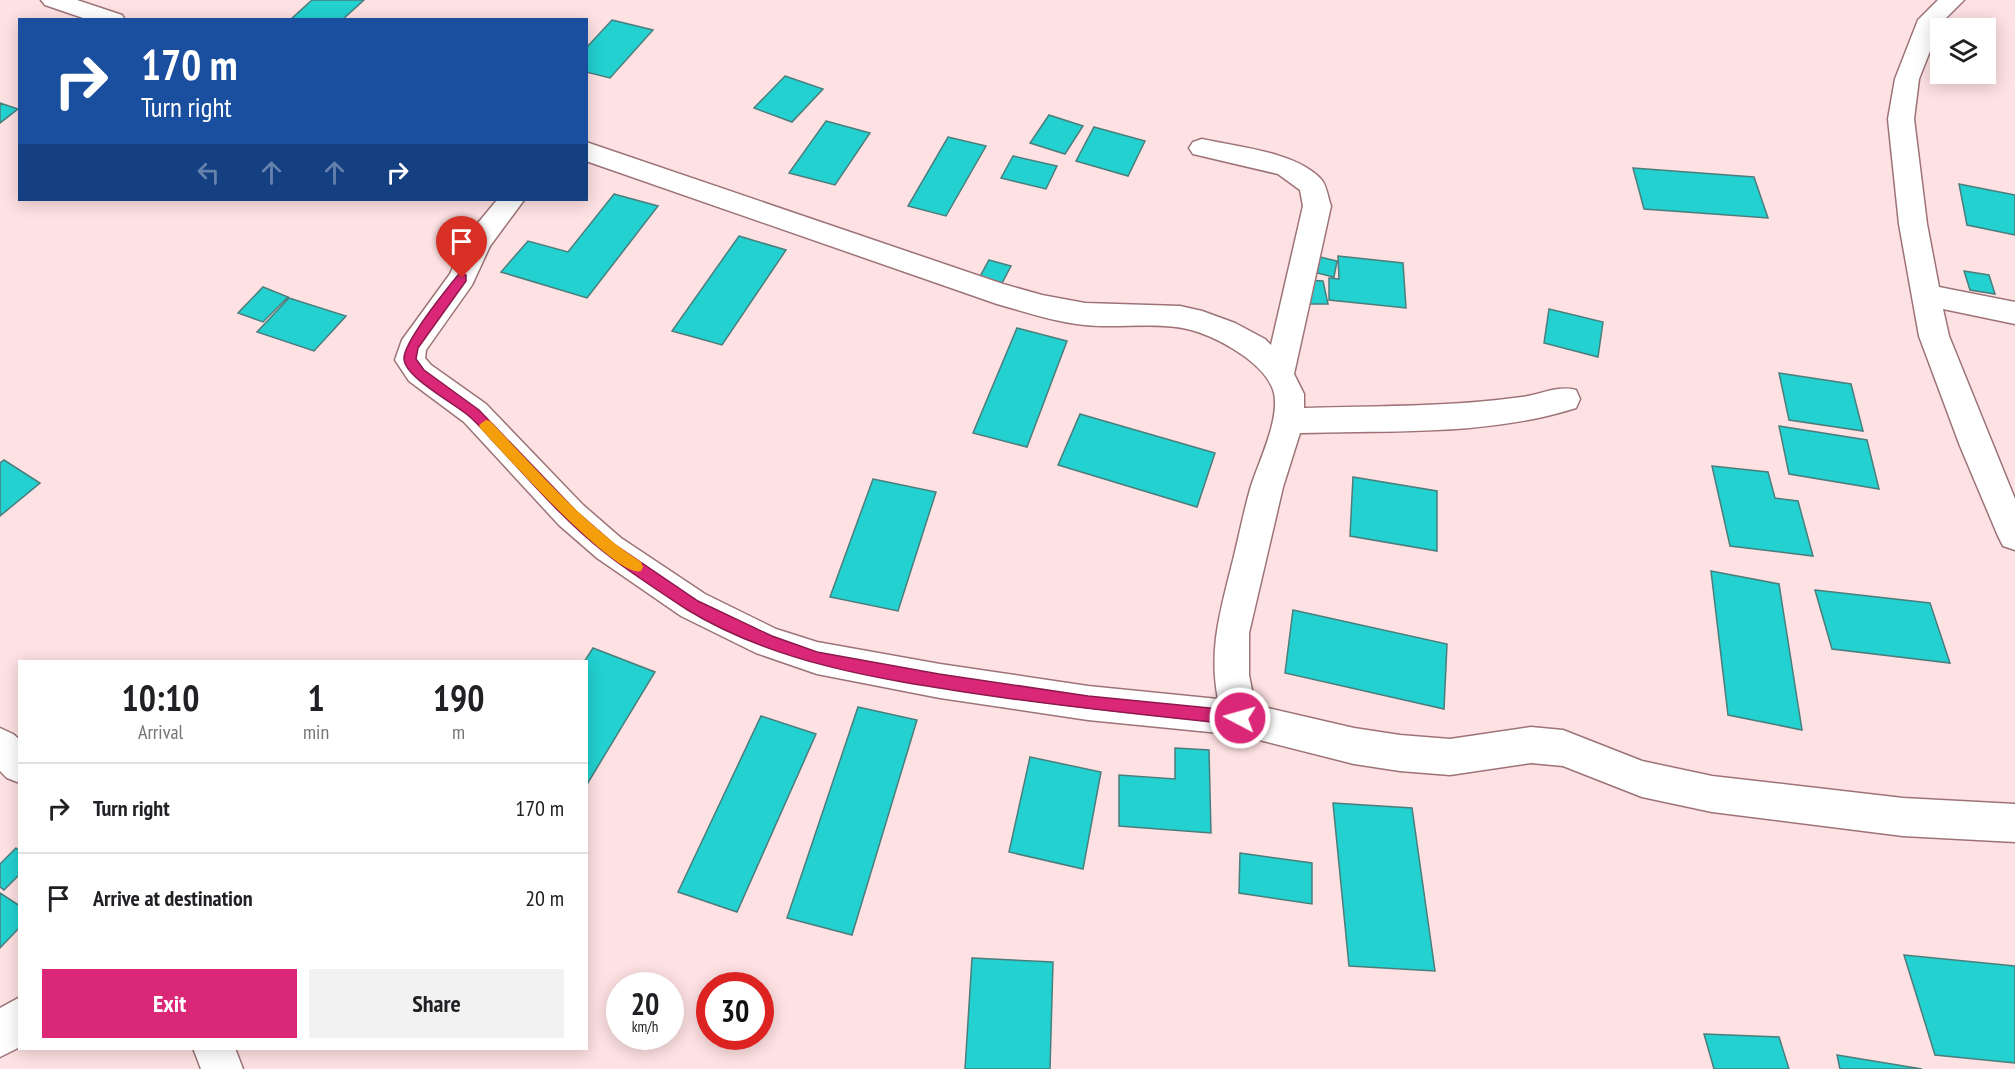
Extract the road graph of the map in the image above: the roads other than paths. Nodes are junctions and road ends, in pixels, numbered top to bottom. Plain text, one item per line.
1 (53, 0) edge
2 (1952, 0) edge
3 (108, 18) edge
4 (1202, 148) dead end
5 (588, 152) edge
6 (510, 201) edge
7 (1926, 295) junction
8 (2015, 314) edge
9 (1279, 374) junction
10 (1565, 399) dead end
11 (1288, 421) junction
12 (2015, 536) edge
13 (1240, 718) junction
14 (0, 746) edge
15 (18, 763) edge
16 (2015, 823) edge
17 (18, 1020) edge
18 (0, 1036) edge
19 (215, 1050) edge
20 (222, 1069) edge

1 - 3 street
2 - 7 street
4 - 9 street
5 - 9 street
6 - 13 street
7 - 8 street
7 - 12 street
9 - 11 street
10 - 11 street
11 - 13 street
13 - 16 street
14 - 15 street
17 - 18 street
19 - 20 street

